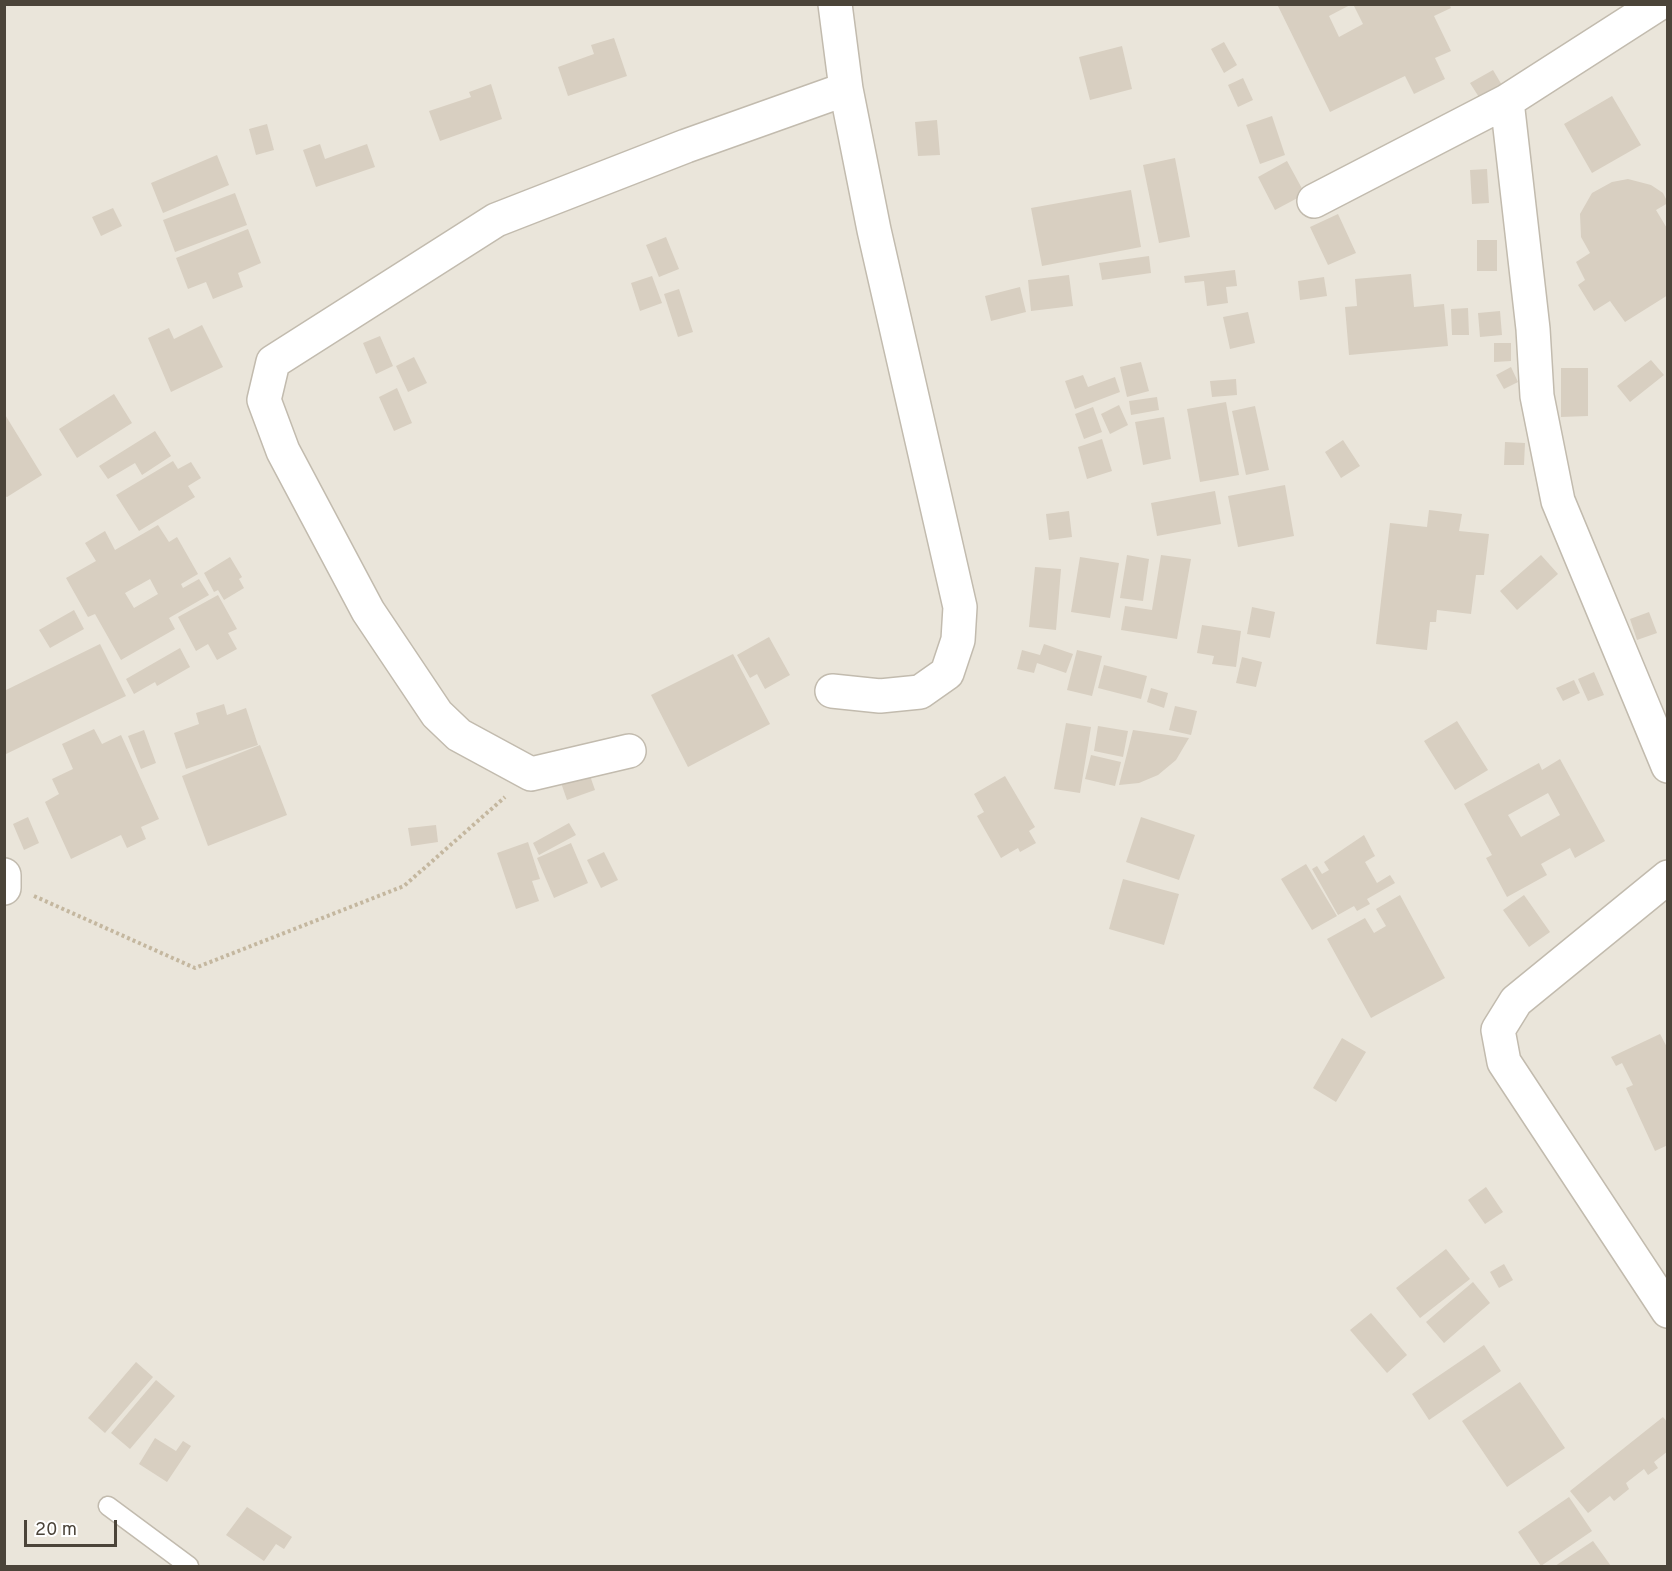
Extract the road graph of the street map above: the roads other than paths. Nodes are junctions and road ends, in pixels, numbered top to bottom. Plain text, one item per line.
1 (835, 4) edge
2 (1658, 4) edge
3 (846, 89) junction
4 (1507, 101) junction
5 (1314, 201) dead end
6 (832, 691) dead end
7 (629, 751) dead end
8 (1668, 766) edge
9 (1668, 877) edge
10 (1668, 1311) edge
11 (108, 1506) dead end
12 (189, 1566) edge

1 - 3 street
2 - 4 street
3 - 6 street
3 - 7 street
4 - 5 street
4 - 8 street
9 - 10 street
11 - 12 lane

